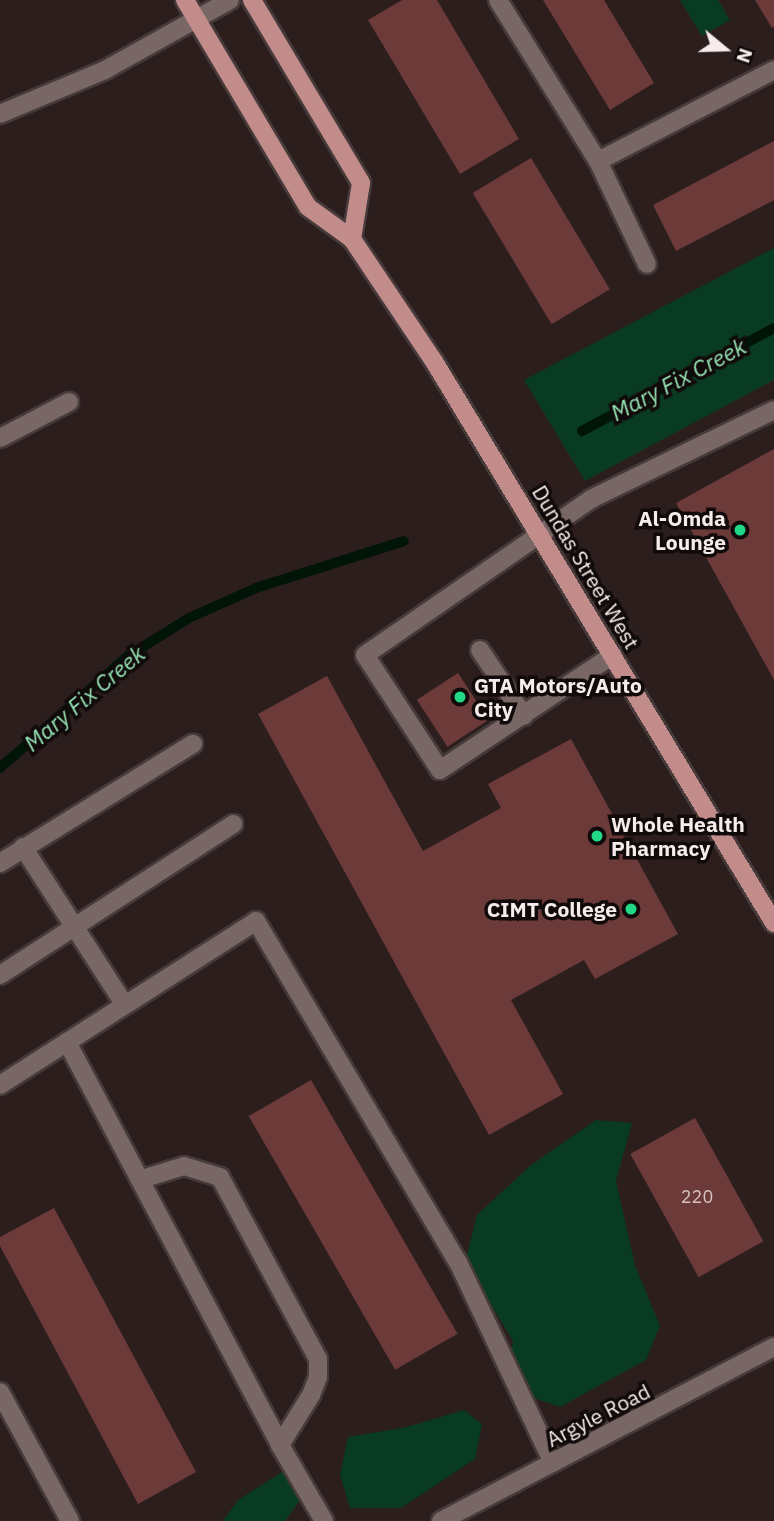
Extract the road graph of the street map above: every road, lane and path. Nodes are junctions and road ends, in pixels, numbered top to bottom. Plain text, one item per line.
1 (185, 0) edge
2 (230, 0) edge
3 (251, 0) edge
4 (498, 0) edge
5 (197, 20) junction
6 (774, 71) edge
7 (0, 114) edge
8 (598, 161) junction
9 (352, 239) junction
10 (647, 264) dead end
11 (69, 402) dead end
12 (774, 410) edge
13 (0, 438) edge
14 (540, 533) junction
15 (480, 649) dead end
16 (613, 655) junction
17 (524, 716) junction
18 (193, 744) dead end
19 (233, 824) dead end
20 (23, 847) junction
21 (0, 863) edge
22 (772, 916) edge
23 (76, 927) junction
24 (0, 975) edge
25 (124, 1004) junction
26 (67, 1042) junction
27 (0, 1085) edge
28 (142, 1179) junction
29 (774, 1347) edge
30 (0, 1392) edge
31 (280, 1445) junction
32 (553, 1463) junction
33 (70, 1521) edge
34 (324, 1521) edge
35 (441, 1521) edge

1 - 5 main road, Dundas Street West
2 - 5 street
3 - 9 main road
4 - 8 street
5 - 7 street
5 - 9 main road, Dundas Street West
6 - 8 street
8 - 10 street
9 - 14 main road, Dundas Street West
11 - 13 street
12 - 14 street
14 - 16 main road, Dundas Street West
14 - 17 street
15 - 17 street
16 - 17 street
16 - 22 main road, Dundas Street West
18 - 20 street
19 - 23 street
20 - 21 street
20 - 23 street
23 - 24 street
23 - 25 street
25 - 26 street
25 - 32 street
26 - 27 street
26 - 28 street
28 - 31 street
28 - 31 street
29 - 32 street, Argyle Road
30 - 33 street
31 - 34 street
32 - 35 street, Argyle Road

